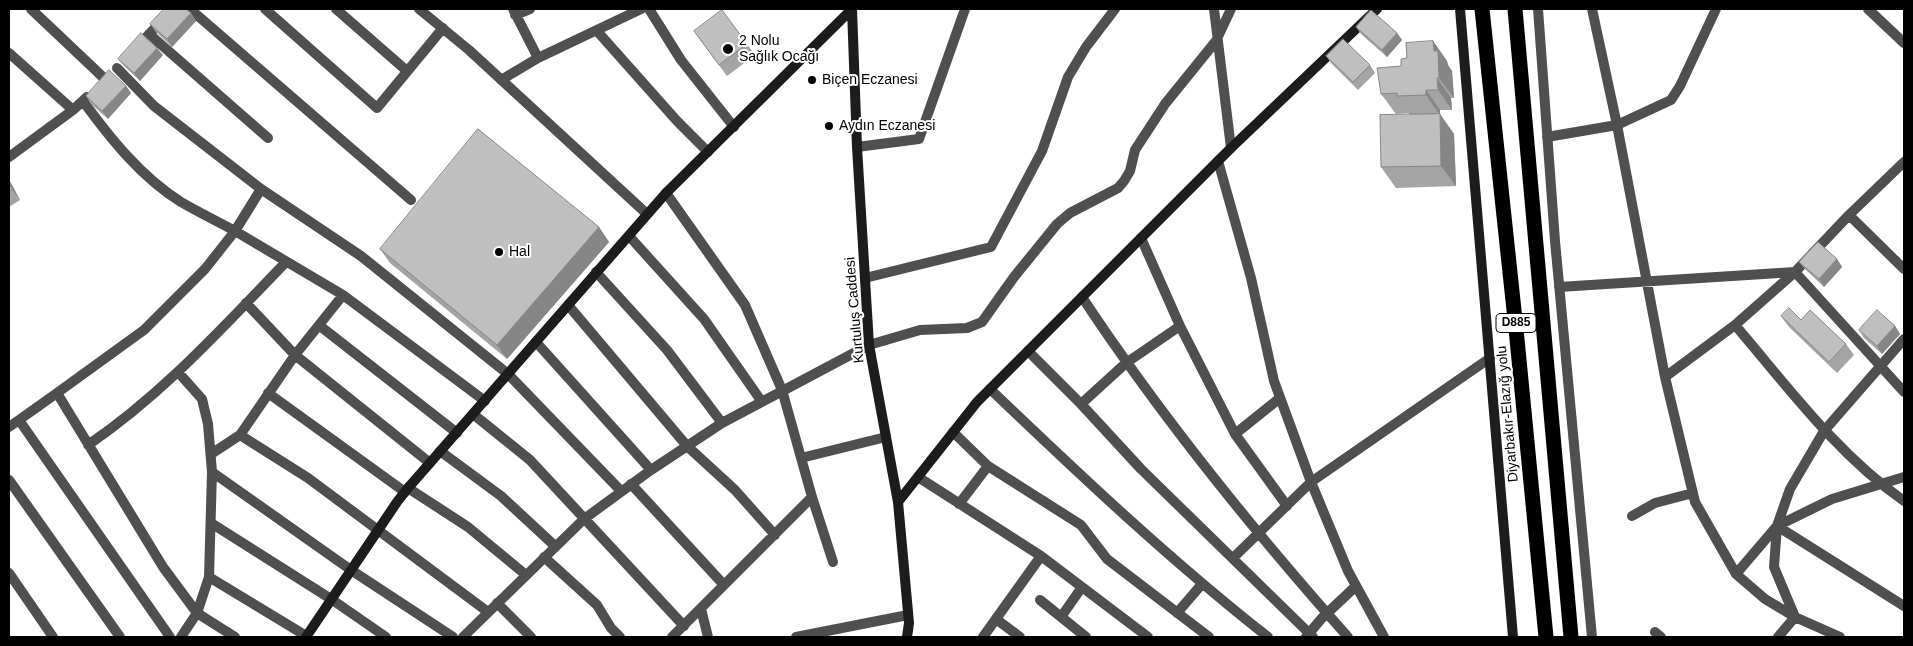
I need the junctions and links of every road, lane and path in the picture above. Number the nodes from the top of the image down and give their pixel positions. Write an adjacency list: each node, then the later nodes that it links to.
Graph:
1 (31, 9): 34 (street)
2 (173, 9): 26 (street)
3 (190, 9): 49 (street)
4 (265, 9): 32 (street)
5 (336, 9): 32 (street)
6 (419, 9): 24 (street)
7 (530, 9): 23 (street)
8 (641, 9): 25 (street)
9 (649, 9): 38 (street)
10 (852, 9): 38 (street); 41 (street, Kurtuluş Caddesi)
11 (965, 9): 41 (street)
12 (1115, 9): 59 (street)
13 (1214, 9): 27 (street)
14 (1231, 9): 27 (street)
15 (1377, 9): 42 (street)
16 (1460, 9): 74 (street)
17 (1482, 9): 181 (highway, Diyarbakır-Elazığ yolu / D885)
18 (1515, 9): 182 (highway, D885)
19 (1538, 9): 39 (street)
20 (1592, 9): 37 (street)
21 (1716, 9): 37 (street)
22 (1868, 9): 28 (street)
23 (514, 12): 30 (street)
24 (443, 28): 32 (street); 33 (street)
25 (597, 30): 30 (street); 43 (street)
26 (149, 34): 31 (street); 40 (street)
27 (1216, 41): 42 (street); 71 (street)
28 (1904, 43)
29 (9, 54): 36 (street)
30 (538, 58): 33 (street)
31 (123, 62): 34 (street); 47 (street)
32 (407, 71)
33 (501, 80): 50 (street)
34 (100, 85): 35 (street)
35 (83, 101): 36 (street); 52 (street)
36 (73, 110): 44 (street)
37 (1617, 124): 39 (street); 60 (street)
38 (734, 126): 43 (street)
39 (1547, 137): 61 (street)
40 (268, 138)
41 (857, 146): 59 (street, Kurtuluş Caddesi)
42 (1231, 148): 45 (street)
43 (708, 152): 48 (street)
44 (9, 157)
45 (1218, 161): 54 (street); 85 (street)
46 (1904, 162): 51 (street)
47 (261, 189): 52 (street); 78 (street)
48 (666, 193): 50 (street); 81 (street)
49 (410, 200)
50 (647, 214): 53 (street)
51 (1849, 215): 56 (street); 58 (street)
52 (235, 231): 55 (street); 83 (street)
53 (629, 236): 57 (street); 87 (street)
54 (1141, 238): 63 (street); 68 (street)
55 (286, 262): 62 (street); 64 (street)
56 (1904, 269)
57 (596, 272): 65 (street); 90 (street)
58 (1795, 272): 60 (street); 66 (street); 76 (street)
59 (865, 278): 71 (street, Kurtuluş Caddesi)
60 (1648, 282): 61 (street); 79 (street)
61 (1559, 287): 183 (street)
62 (343, 295): 67 (street); 86 (street)
63 (1082, 297): 72 (street); 75 (street)
64 (246, 303): 73 (street); 77 (street)
65 (568, 305): 70 (street); 99 (street)
66 (1735, 325): 79 (street); 92 (street)
67 (320, 326): 73 (street); 94 (street)
68 (1180, 326): 75 (street); 95 (street)
69 (1904, 340): 76 (street)
70 (536, 342): 78 (street); 105 (street)
71 (869, 345): 81 (street); 97 (street, Kurtuluş Caddesi)
72 (1028, 352): 80 (street); 88 (street)
73 (296, 355): 84 (street); 103 (street)
74 (1490, 358): 110 (street); 180 (street)
75 (1126, 363): 88 (street); 126 (street)
76 (1879, 366): 82 (street); 92 (street)
77 (178, 372): 98 (street); 101 (street)
78 (508, 374): 86 (street); 114 (street)
79 (1665, 377): 115 (street)
80 (990, 389): 93 (street); 138 (street)
81 (782, 390): 87 (street); 102 (street)
82 (1904, 392)
83 (57, 393): 91 (street); 98 (street)
84 (268, 393): 96 (street); 113 (street)
85 (1280, 398): 95 (street); 110 (street)
86 (485, 400): 89 (street)
87 (762, 402): 90 (street)
88 (1081, 404): 131 (street)
89 (473, 414): 94 (street); 122 (street)
90 (722, 423): 99 (street)
91 (12, 424): 159 (street)
92 (1824, 431): 112 (street); 124 (street)
93 (953, 432): 104 (street); 107 (street)
94 (457, 433): 100 (street)
95 (1235, 434): 120 (street)
96 (240, 435): 101 (street); 125 (street)
97 (886, 438): 102 (street); 118 (street, Kurtuluş Caddesi)
98 (88, 444): 148 (street)
99 (687, 446): 105 (street); 127 (street)
100 (440, 451): 103 (street); 128 (street)
101 (210, 454): 106 (street)
102 (801, 458): 116 (street)
103 (430, 464): 113 (street)
104 (988, 466): 119 (street); 149 (street)
105 (651, 470): 111 (street)
106 (212, 472): 123 (street); 133 (street)
107 (918, 477): 118 (street); 119 (street)
108 (1904, 477): 112 (street)
109 (9, 480): 158 (street)
110 (1311, 482): 120 (street); 140 (street)
111 (631, 484): 114 (street); 139 (street)
112 (1881, 485): 117 (street); 124 (street)
113 (406, 490): 125 (street); 136 (street)
114 (621, 491): 122 (street)
115 (1693, 493): 121 (street); 135 (street)
116 (812, 498): 127 (street); 132 (street)
117 (1904, 501)
118 (898, 502): 151 (street, Kurtuluş Caddesi)
119 (959, 504): 130 (street)
120 (1287, 506): 126 (street)
121 (1632, 516)
122 (584, 519): 128 (street); 155 (street)
123 (210, 523): 137 (street); 142 (street)
124 (1777, 526): 135 (street); 145 (street); 153 (street)
125 (378, 529): 133 (street); 147 (street)
126 (1259, 533): 131 (street); 150 (street)
127 (775, 535): 139 (street)
128 (555, 546): 129 (street)
129 (544, 556): 136 (street); 167 (street)
130 (1040, 556): 141 (street); 154 (street)
131 (1234, 558): 156 (street)
132 (833, 562)
133 (351, 570): 142 (street); 164 (street)
134 (9, 573): 157 (street)
135 (1736, 574): 153 (street)
136 (526, 575): 144 (street)
137 (209, 577): 148 (street); 162 (street)
138 (1202, 584): 149 (street); 177 (street)
139 (724, 586): 146 (street)
140 (1356, 586): 150 (street); 179 (street)
141 (1082, 587): 152 (street); 175 (street)
142 (331, 599): 162 (street); 163 (street)
143 (1040, 600): 152 (street)
144 (497, 603): 147 (street); 166 (street)
145 (1904, 606)
146 (701, 609): 155 (street); 169 (street)
147 (488, 612): 165 (street)
148 (197, 613): 160 (street); 161 (street)
149 (1178, 613): 176 (street)
150 (1327, 613): 156 (street); 178 (street)
151 (908, 615): 170 (street); 171 (street, Kurtuluş Caddesi)
152 (1061, 617): 174 (street)
153 (1796, 617): 184 (street); 185 (street)
154 (996, 619): 172 (street); 173 (street)
155 (684, 626): 168 (street)
156 (1310, 636)
157 (53, 637)
158 (120, 637)
159 (170, 637)
160 (181, 637)
161 (235, 637)
162 (307, 637)
163 (386, 637)
164 (453, 637)
165 (463, 637)
166 (531, 637)
167 (620, 637)
168 (672, 637)
169 (708, 637)
170 (796, 637)
171 (907, 637)
172 (983, 637)
173 (1020, 637)
174 (1086, 637)
175 (1148, 637)
176 (1209, 637)
177 (1268, 637)
178 (1348, 637)
179 (1384, 637)
180 (1513, 637)
181 (1546, 637)
182 (1571, 637)
183 (1592, 637)
184 (1778, 637)
185 (1840, 637)

